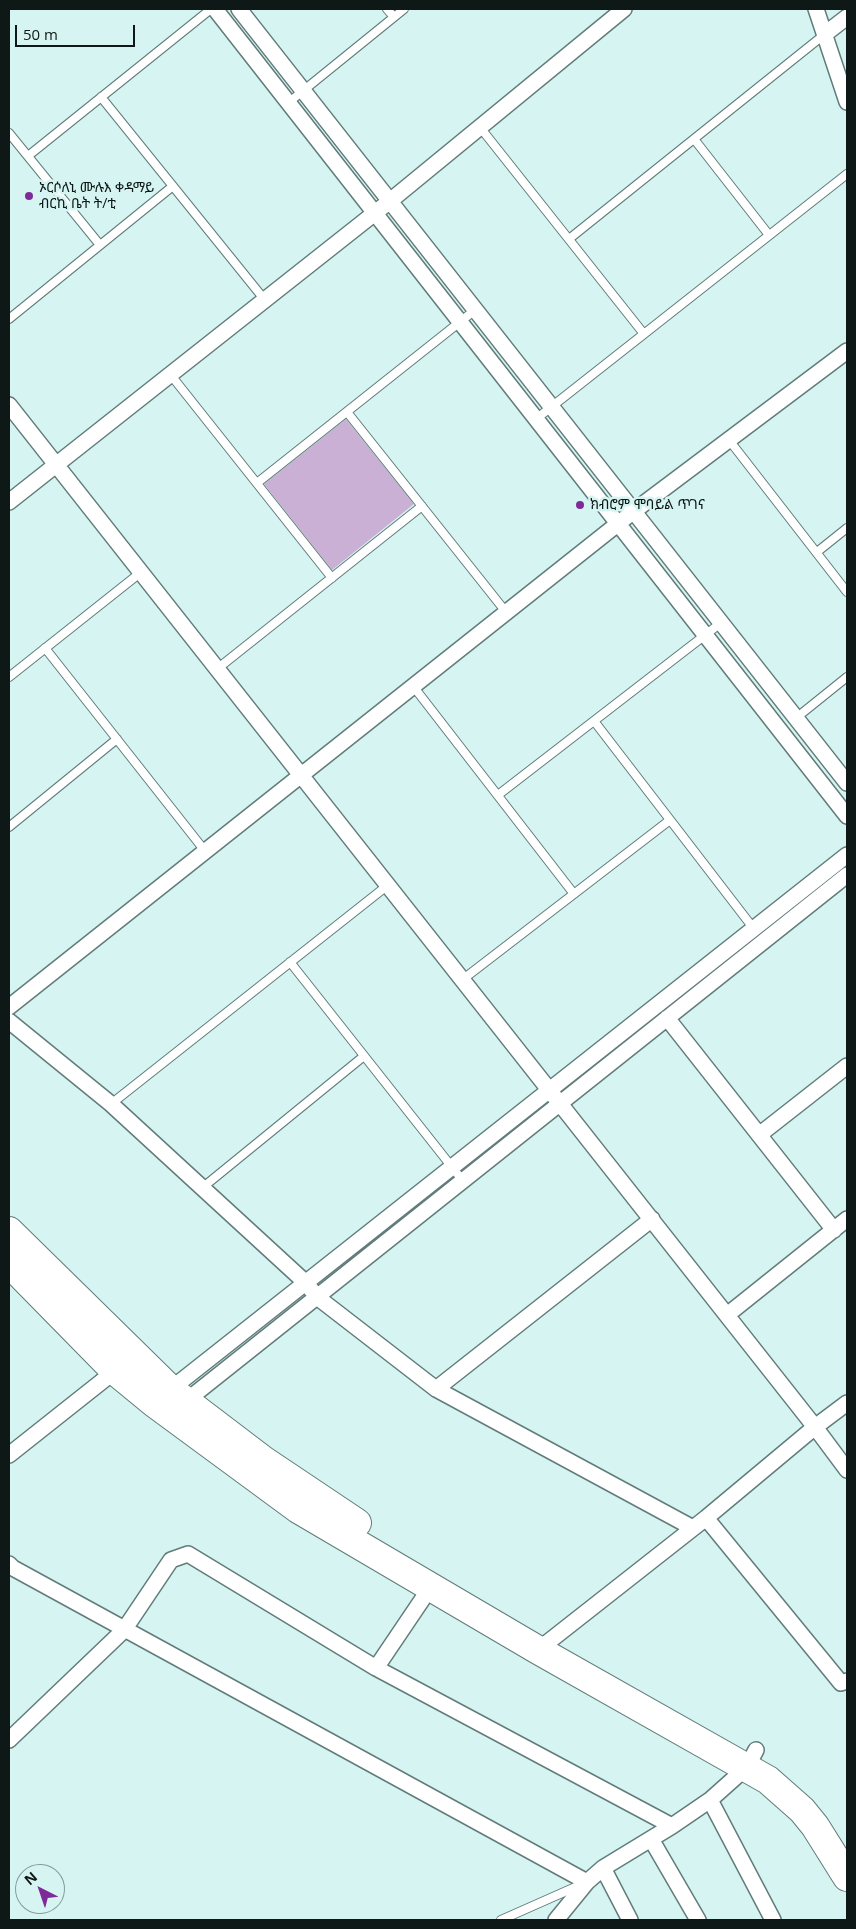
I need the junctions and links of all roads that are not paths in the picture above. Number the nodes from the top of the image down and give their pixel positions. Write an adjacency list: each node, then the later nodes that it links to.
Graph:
1 (213, 9): 11 (lane); 13 (street)
2 (239, 9): 10 (street)
3 (387, 9): 7 (lane)
4 (404, 9): 7 (lane)
5 (624, 9): 14 (street)
6 (816, 9): 9 (street)
7 (394, 17): 10 (lane)
8 (847, 17): 9 (street)
9 (825, 34): 12 (street); 16 (lane)
10 (303, 91): 13 (lane); 20 (street)
11 (101, 97): 17 (lane); 19 (lane)
12 (847, 102)
13 (288, 103): 21 (street)
14 (480, 126): 20 (street); 23 (lane)
15 (9, 133): 17 (lane)
16 (694, 139): 22 (lane); 23 (lane)
17 (28, 156): 24 (lane)
18 (847, 174): 22 (lane)
19 (173, 186): 24 (lane); 25 (lane)
20 (390, 201): 21 (street); 26 (street)
21 (374, 213): 25 (street); 28 (street)
22 (769, 235): 29 (lane)
23 (569, 239): 29 (lane)
24 (100, 245): 27 (lane)
25 (264, 299): 31 (street)
26 (476, 310): 28 (lane); 33 (street)
27 (9, 318)
28 (460, 322): 34 (lane); 35 (street)
29 (644, 334): 33 (lane)
30 (847, 352): 36 (street)
31 (170, 374): 37 (street); 38 (lane)
32 (9, 405): 37 (street)
33 (552, 406): 35 (lane); 41 (street)
34 (347, 412): 38 (lane); 40 (lane)
35 (536, 419): 42 (street)
36 (729, 440): 41 (street); 44 (lane)
37 (56, 465): 39 (street); 45 (street)
38 (257, 484): 46 (lane)
39 (9, 502)
40 (422, 506): 46 (lane); 48 (lane)
41 (634, 511): 42 (street); 49 (street)
42 (618, 524): 48 (street); 50 (street)
43 (847, 528): 44 (lane)
44 (816, 552): 47 (lane)
45 (140, 573): 51 (lane); 52 (street)
46 (332, 578): 52 (lane)
47 (847, 592)
48 (506, 612): 55 (street)
49 (722, 622): 50 (lane); 56 (street)
50 (706, 635): 57 (lane); 62 (street)
51 (45, 648): 53 (lane); 58 (lane)
52 (217, 669): 59 (street)
53 (9, 677)
54 (847, 677): 56 (lane)
55 (413, 686): 59 (street); 61 (lane)
56 (796, 718): 60 (street)
57 (594, 721): 61 (lane); 63 (lane)
58 (117, 739): 64 (lane); 65 (lane)
59 (301, 775): 65 (street); 68 (street)
60 (847, 783)
61 (498, 795): 69 (lane)
62 (847, 816)
63 (670, 820): 69 (lane); 70 (lane)
64 (9, 827)
65 (205, 851): 73 (street)
66 (847, 855): 70 (street)
67 (847, 875): 74 (street)
68 (388, 885): 71 (lane); 72 (street)
69 (574, 894): 72 (lane)
70 (754, 929): 78 (street)
71 (290, 962): 76 (lane); 79 (lane)
72 (462, 980): 78 (street)
73 (9, 1007)
74 (667, 1018): 80 (street); 81 (street)
75 (9, 1020): 79 (street)
76 (364, 1056): 82 (lane); 84 (lane)
77 (847, 1066): 81 (street)
78 (550, 1090): 80 (street); 82 (street)
79 (111, 1104): 84 (street)
80 (560, 1104): 83 (street); 86 (street)
81 (759, 1135): 87 (street)
82 (452, 1167): 83 (lane); 90 (street)
83 (462, 1181): 91 (street)
84 (202, 1188): 90 (street)
85 (847, 1219): 87 (street)
86 (652, 1220): 92 (street); 94 (street)
87 (834, 1230): 92 (street)
88 (9, 1231): 95 (highway)
89 (9, 1263): 93 (highway)
90 (306, 1283): 91 (street); 95 (street)
91 (317, 1296): 94 (street); 95 (street)
92 (727, 1315): 97 (street)
93 (115, 1371): 95 (highway); 98 (street)
94 (436, 1389): 101 (street)
95 (169, 1402): 103 (highway); 105 (highway)
96 (847, 1403): 97 (street)
97 (815, 1426): 99 (street); 100 (street)
98 (9, 1455)
99 (847, 1470)
100 (706, 1518): 101 (street); 107 (street)
101 (694, 1528): 105 (street)
102 (9, 1564): 104 (street)
103 (430, 1588): 105 (highway); 106 (street)
104 (124, 1630): 106 (street); 108 (street); 116 (street)
105 (545, 1645): 109 (highway)
106 (376, 1668): 111 (street)
107 (847, 1680)
108 (9, 1740)
109 (751, 1759): 110 (street); 113 (highway); 115 (highway)
110 (710, 1800): 111 (street); 121 (street)
111 (672, 1826): 112 (street)
112 (651, 1839): 114 (street); 120 (street)
113 (847, 1841)
114 (603, 1868): 116 (street); 119 (street)
115 (847, 1876)
116 (587, 1882): 117 (street); 118 (lane)
117 (560, 1919)
118 (501, 1920)
119 (630, 1920)
120 (698, 1920)
121 (773, 1920)

